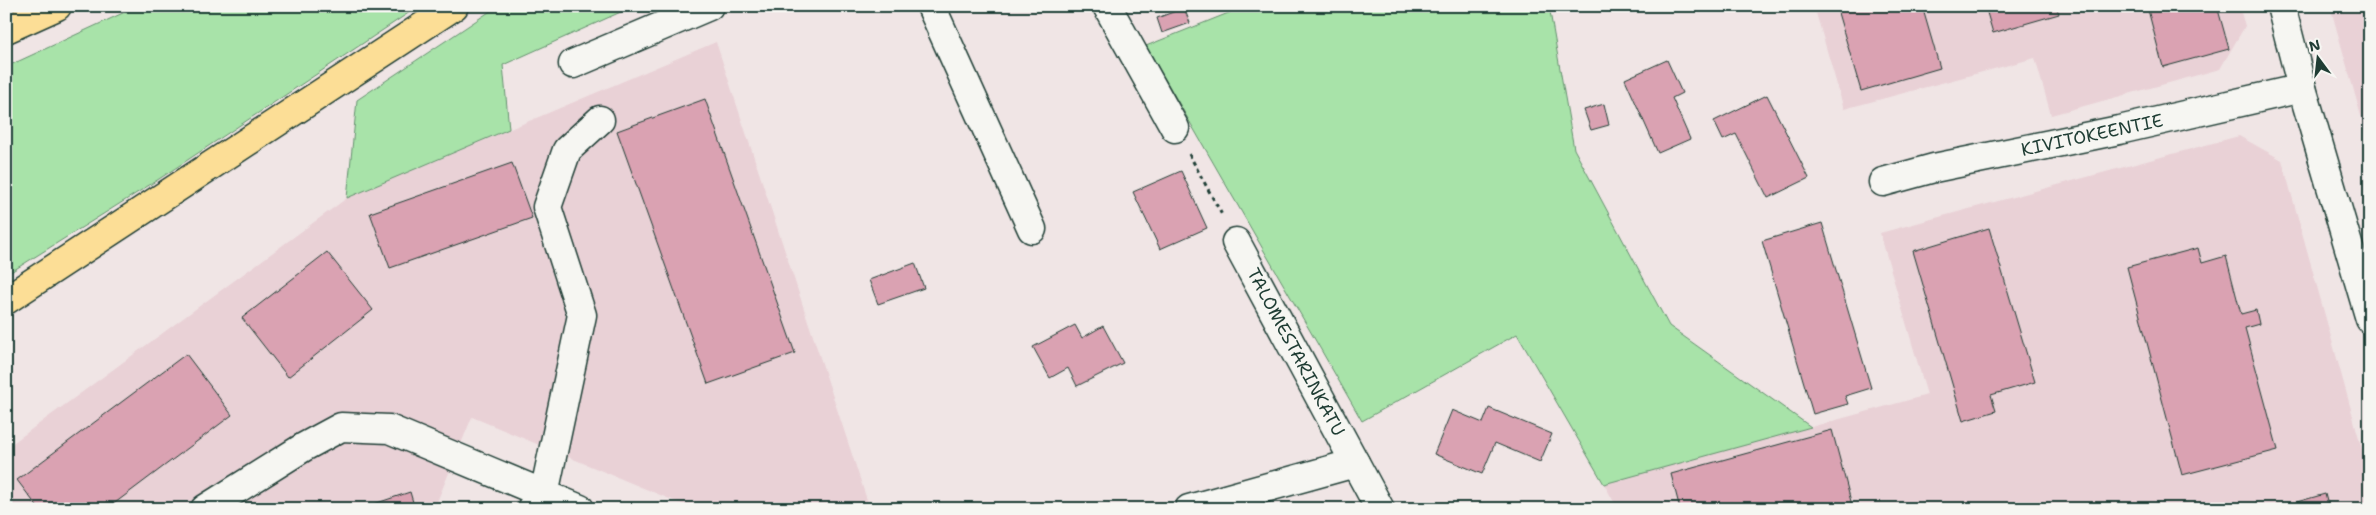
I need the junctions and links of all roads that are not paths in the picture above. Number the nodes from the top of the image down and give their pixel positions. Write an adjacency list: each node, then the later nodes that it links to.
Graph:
1 (57, 6): 7 (highway)
2 (454, 6): 16 (highway)
3 (709, 6): 8 (street)
4 (930, 6): 13 (street)
5 (1107, 6): 11 (street)
6 (2281, 6): 9 (street)
7 (6, 29)
8 (573, 64)
9 (2302, 88): 12 (street, KIVITOKEENTIE); 15 (street)
10 (600, 120): 19 (street)
11 (1176, 128)
12 (1882, 182)
13 (1032, 229)
14 (1236, 242): 18 (street, TALOMESTARINKATU)
15 (2363, 272): 17 (street)
16 (6, 300)
17 (2370, 319)
18 (1355, 462): 22 (street); 23 (street, TALOMESTARINKATU)
19 (537, 502): 20 (street); 21 (street)
20 (205, 509)
21 (580, 509)
22 (1189, 509)
23 (1380, 509)

